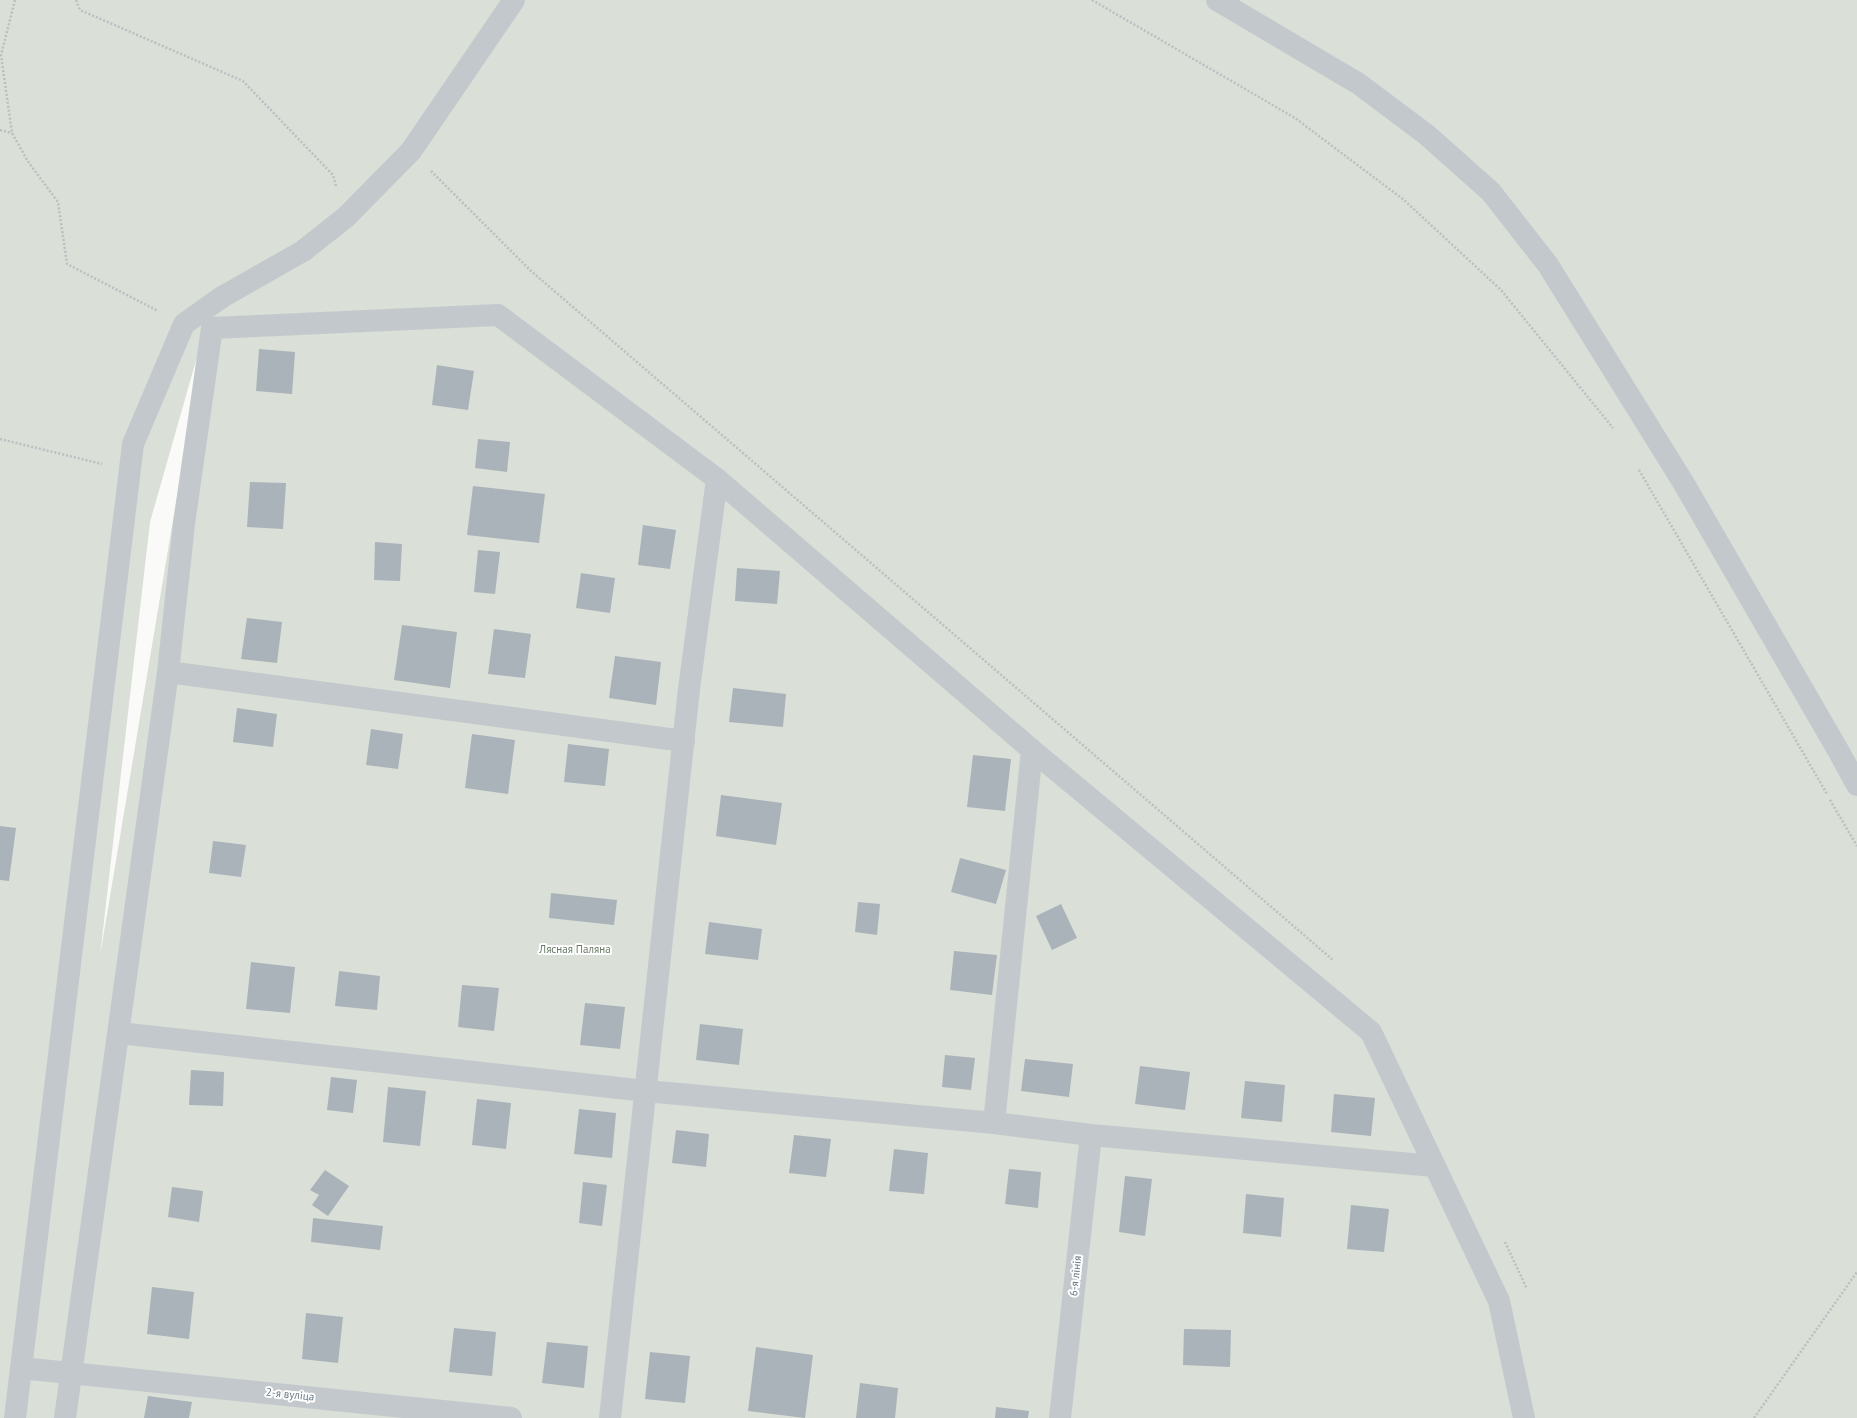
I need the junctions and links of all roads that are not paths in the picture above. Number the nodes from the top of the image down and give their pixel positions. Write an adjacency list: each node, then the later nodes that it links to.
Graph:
1 (514, 0): 13 (street)
2 (1217, 0): 7 (street)
3 (717, 479): 4 (street); 5 (street); 6 (street)
4 (168, 672): 5 (street); 8 (street)
5 (684, 741): 9 (street)
6 (1032, 750): 10 (street); 12 (street)
7 (1857, 785)
8 (119, 1033): 9 (street); 14 (street)
9 (646, 1091): 10 (street); 18 (street)
10 (994, 1123): 11 (street)
11 (1091, 1135): 12 (street); 19 (street, 6-я лінія)
12 (1434, 1166): 20 (street)
13 (21, 1368): 14 (street, 2-я вуліца); 15 (street)
14 (70, 1372): 16 (street); 17 (street, 2-я вуліца)
15 (15, 1418)
16 (65, 1418)
17 (511, 1418)
18 (610, 1418)
19 (1060, 1418)
20 (1524, 1418)

